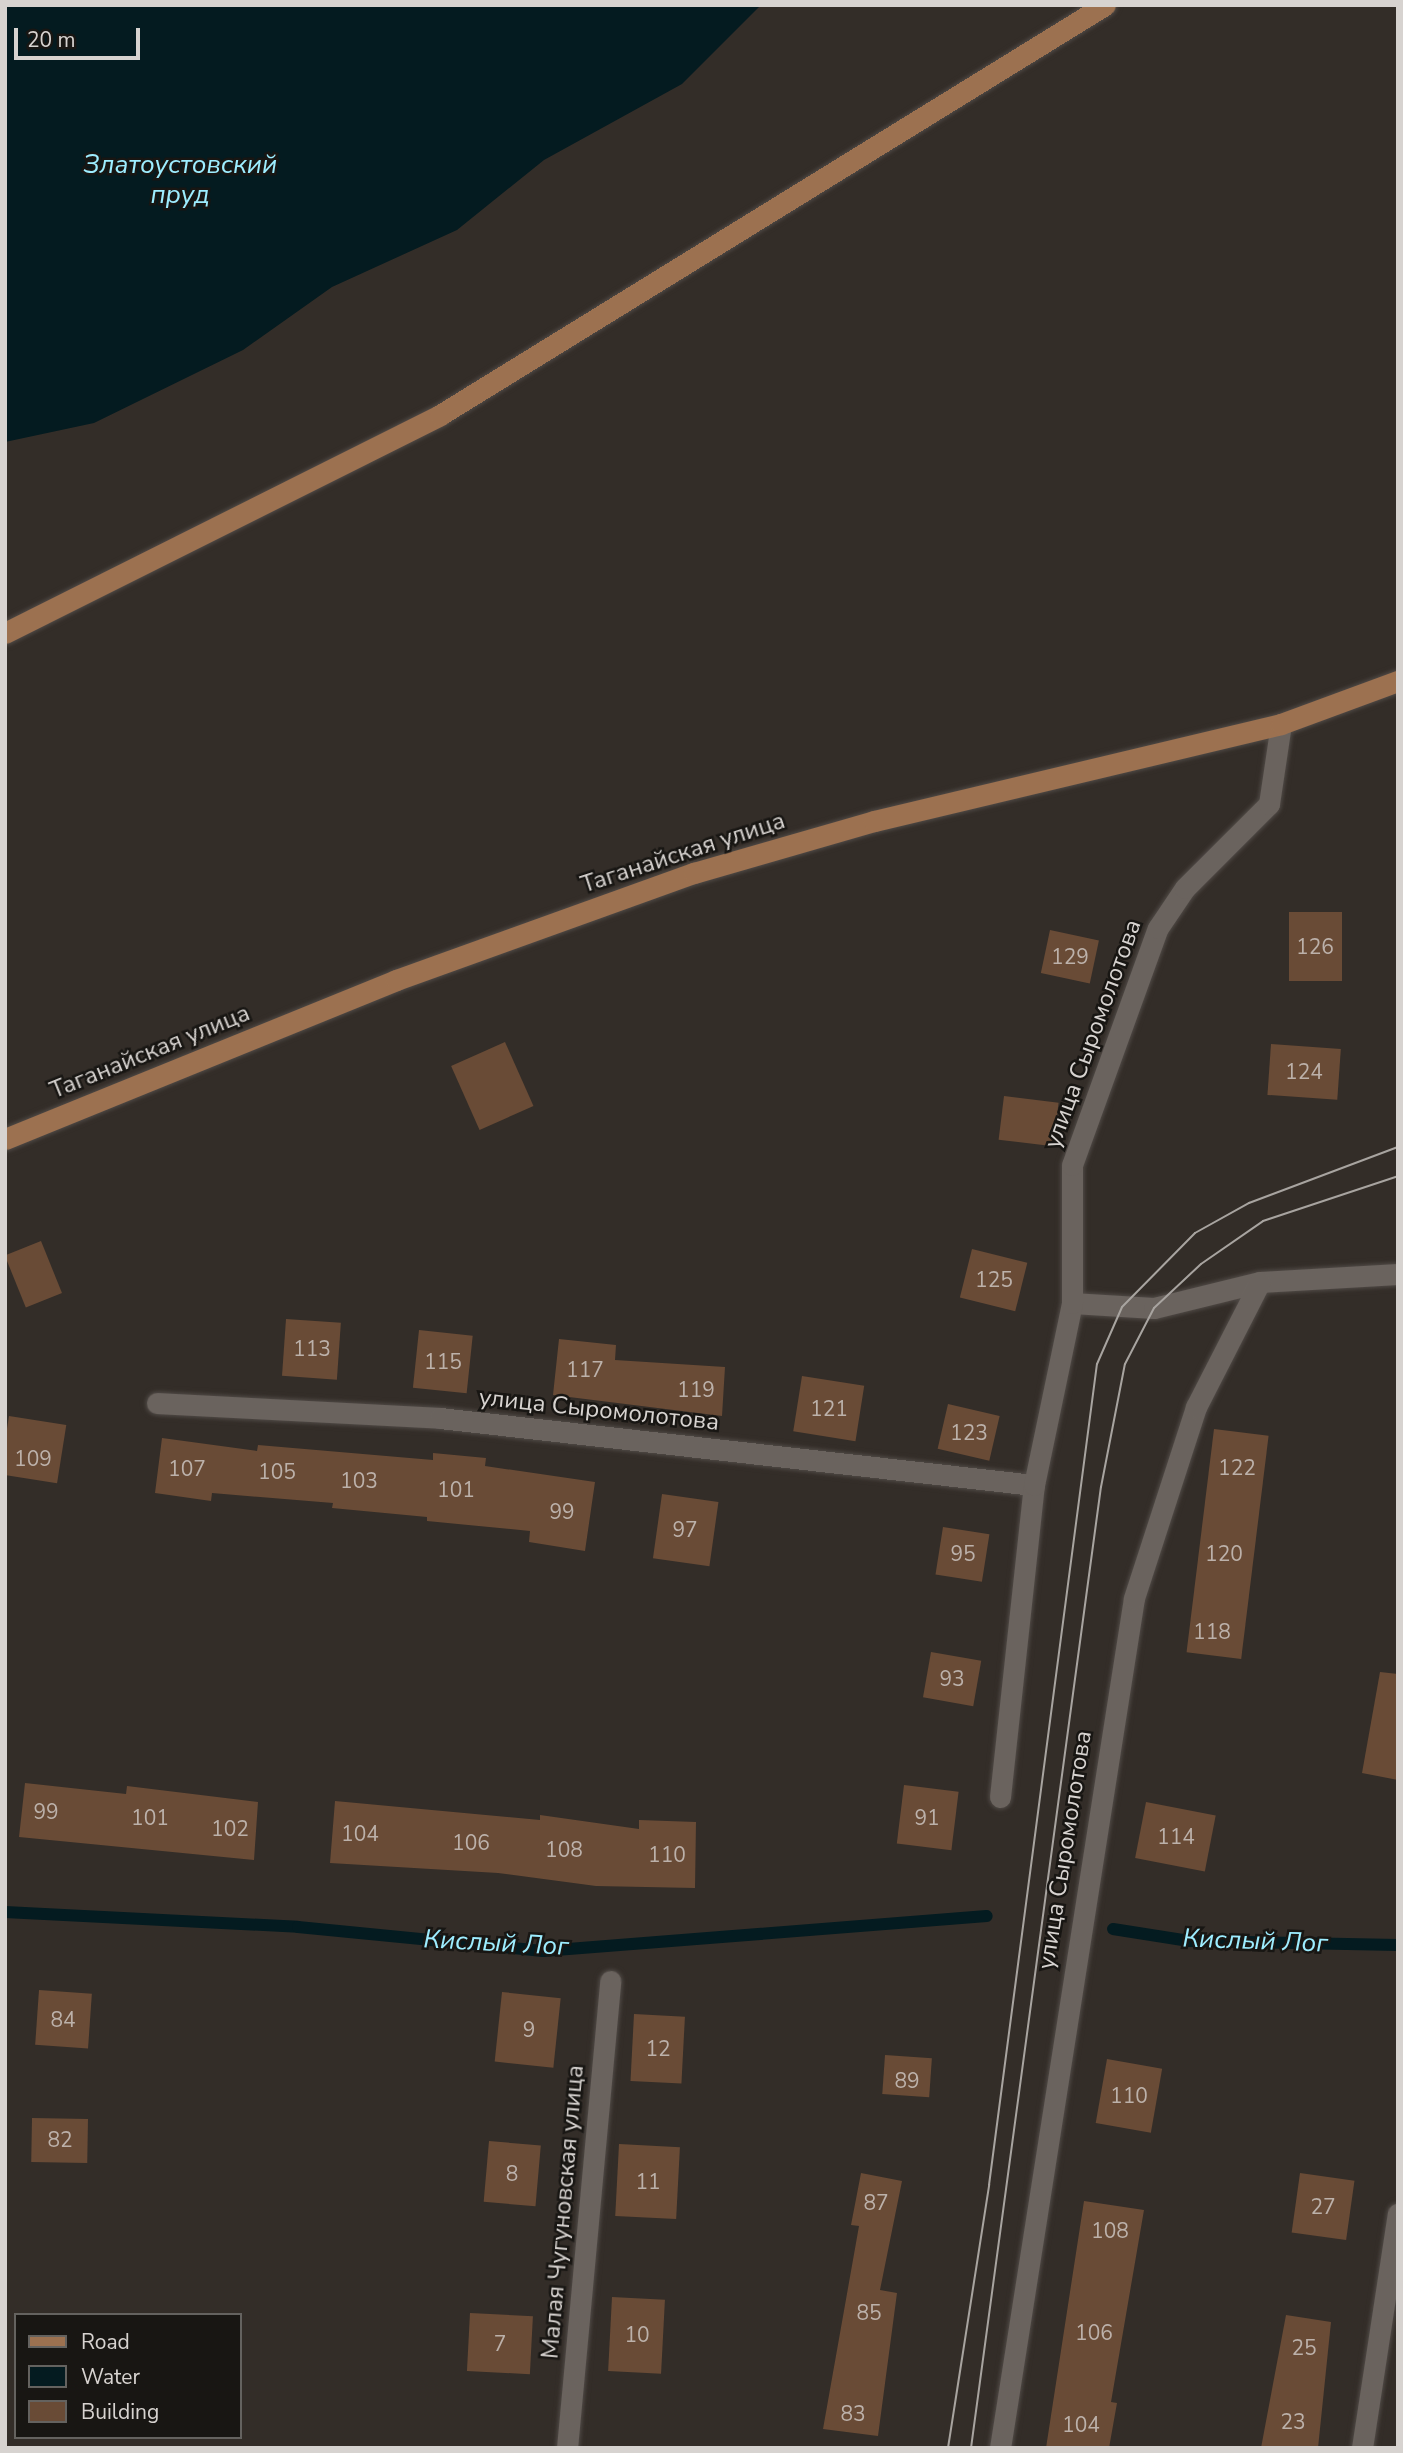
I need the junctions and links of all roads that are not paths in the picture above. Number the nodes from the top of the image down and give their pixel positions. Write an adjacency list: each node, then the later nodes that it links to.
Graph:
1 (1105, 5): 2 (main road)
2 (5, 633)
3 (1398, 681): 4 (main road, Таганайская улица)
4 (1281, 724): 5 (main road, Таганайская улица); 8 (street, улица Сыромолотова)
5 (5, 1139)
6 (1398, 1274): 7 (street)
7 (1260, 1282): 8 (street); 15 (street, улица Сыромолотова)
8 (1072, 1303): 10 (street, улица Сыромолотова)
9 (157, 1404): 10 (street, улица Сыромолотова)
10 (1034, 1485): 11 (street, улица Сыромолотова)
11 (1000, 1797)
12 (610, 1981): 14 (street, Малая Чугуновская улица)
13 (1398, 2214): 16 (street)
14 (568, 2448)
15 (1000, 2448)
16 (1362, 2448)

